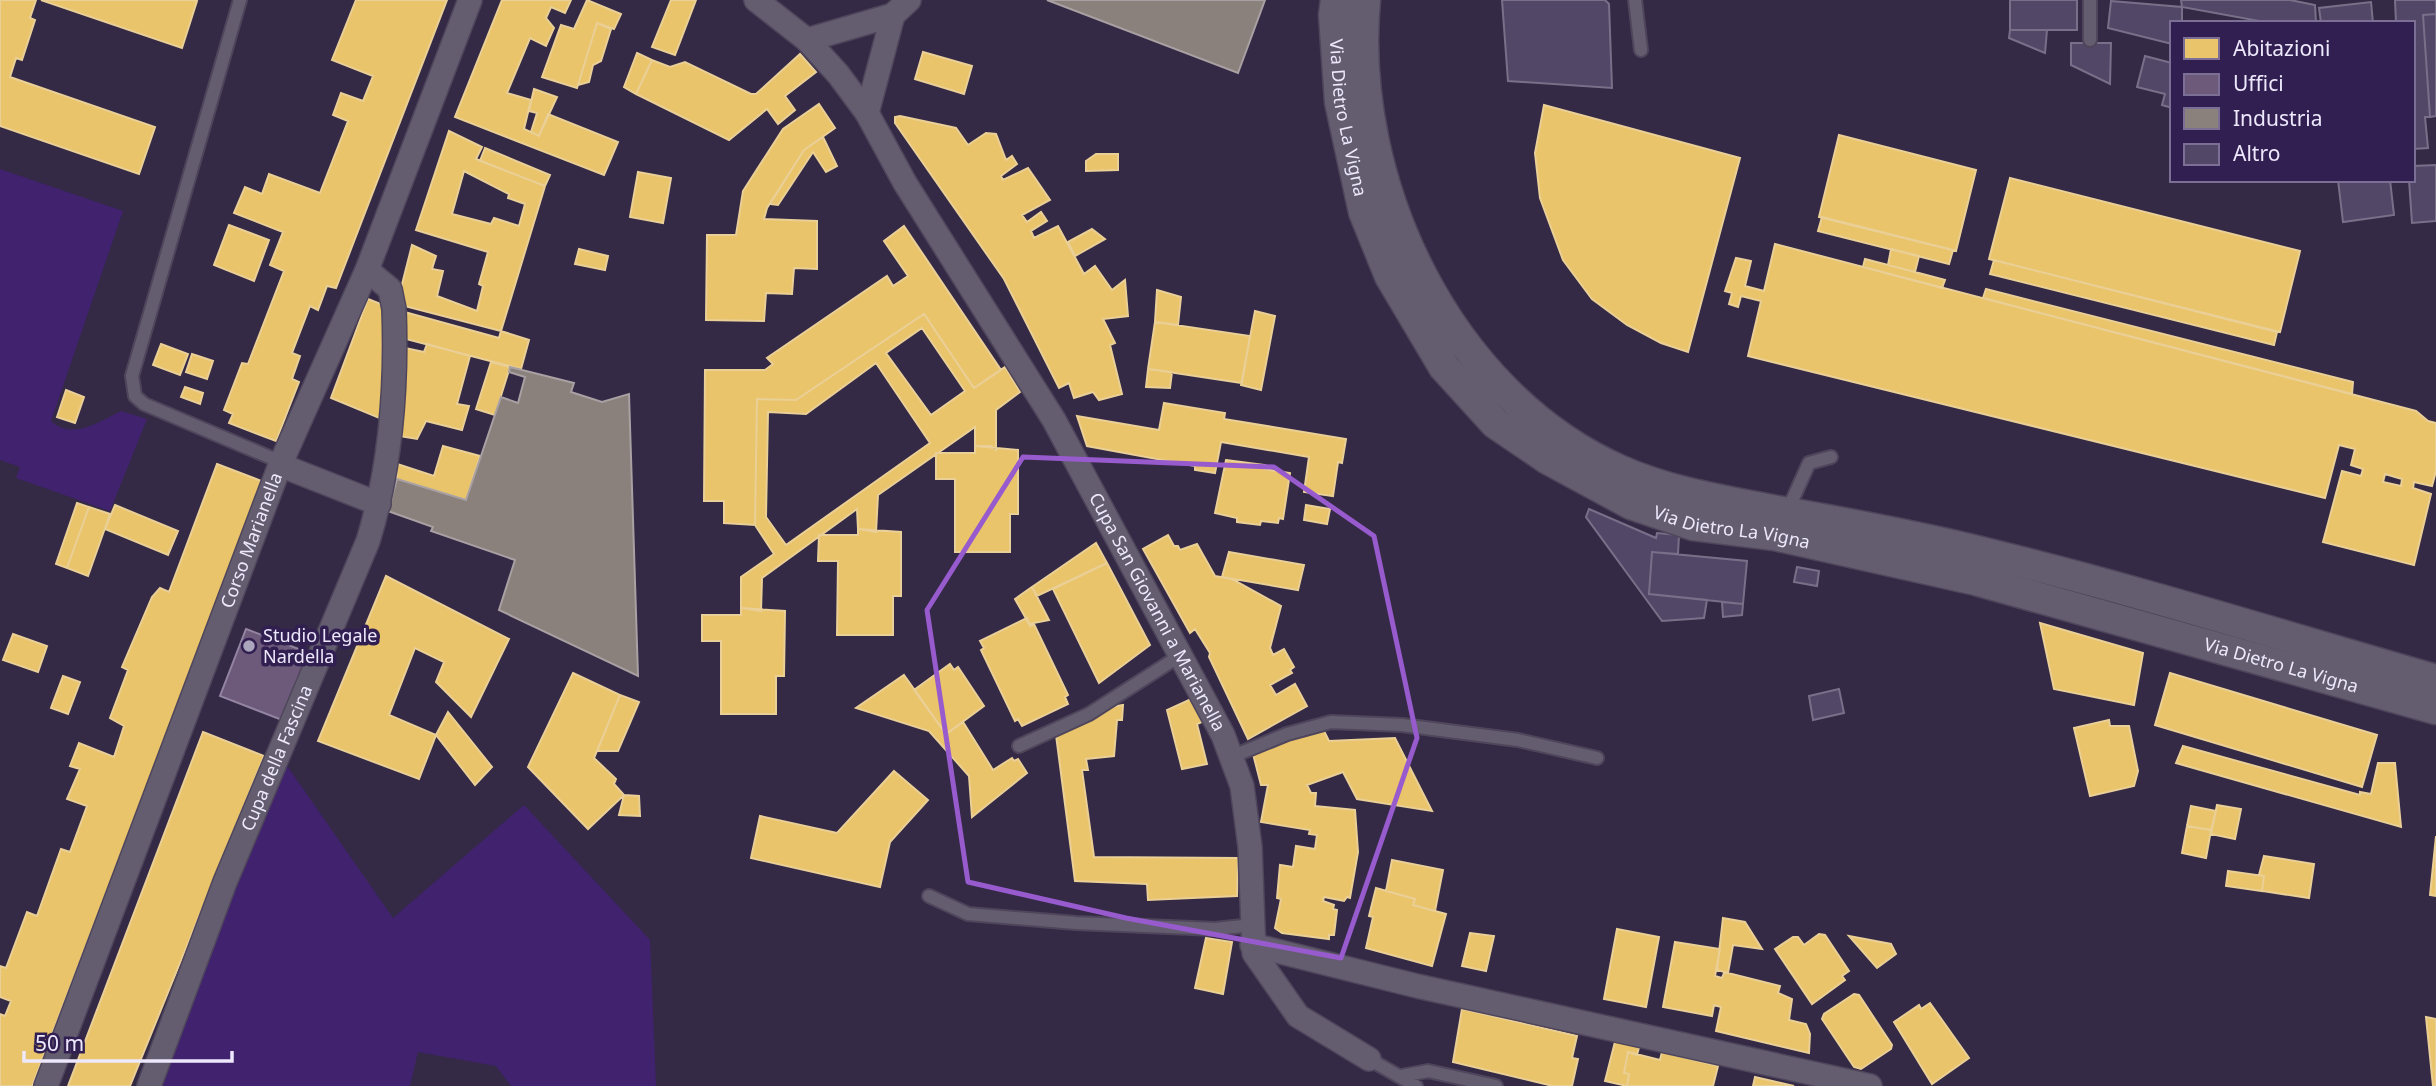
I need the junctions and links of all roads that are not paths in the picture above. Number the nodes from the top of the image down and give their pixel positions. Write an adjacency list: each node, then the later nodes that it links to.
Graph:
1 (240, 0): 15 (lane)
2 (470, 0): 13 (street, Corso Marianella)
3 (756, 0): 9 (street, Cupa San Giovanni a Marianella)
4 (1336, 0): 20 (street, Via Dietro La Vigna)
5 (1365, 0): 17 (street, Via Dietro La Vigna)
6 (1635, 0): 11 (lane)
7 (2090, 0): 10 (lane)
8 (901, 7): 9 (street); 12 (street)
9 (807, 40): 12 (street, Cupa San Giovanni a Marianella)
10 (2090, 40)
11 (1641, 50)
12 (867, 113): 18 (street, Cupa San Giovanni a Marianella)
13 (367, 270): 15 (street, Corso Marianella); 16 (street, Cupa della Fascina)
14 (1831, 457): 17 (lane)
15 (280, 465): 16 (street); 28 (street, Corso Marianella)
16 (379, 504): 29 (street, Cupa della Fascina)
17 (1787, 512): 19 (street, Via Dietro La Vigna)
18 (1181, 655): 21 (lane); 22 (street, Cupa San Giovanni a Marianella)
19 (2436, 680)
20 (2436, 709)
21 (1019, 746)
22 (1231, 757): 23 (lane); 25 (street, Cupa San Giovanni a Marianella)
23 (1597, 758)
24 (929, 896): 25 (lane)
25 (1252, 935): 26 (street, Cupa San Giovanni a Marianella); 32 (street)
26 (1369, 1059): 27 (lane, Cupa San Giovanni a Marianella)
27 (1401, 1076): 30 (lane, Cupa San Giovanni a Marianella); 31 (lane)
28 (46, 1086)
29 (149, 1086)
30 (1416, 1086)
31 (1496, 1086)
32 (1870, 1086)

